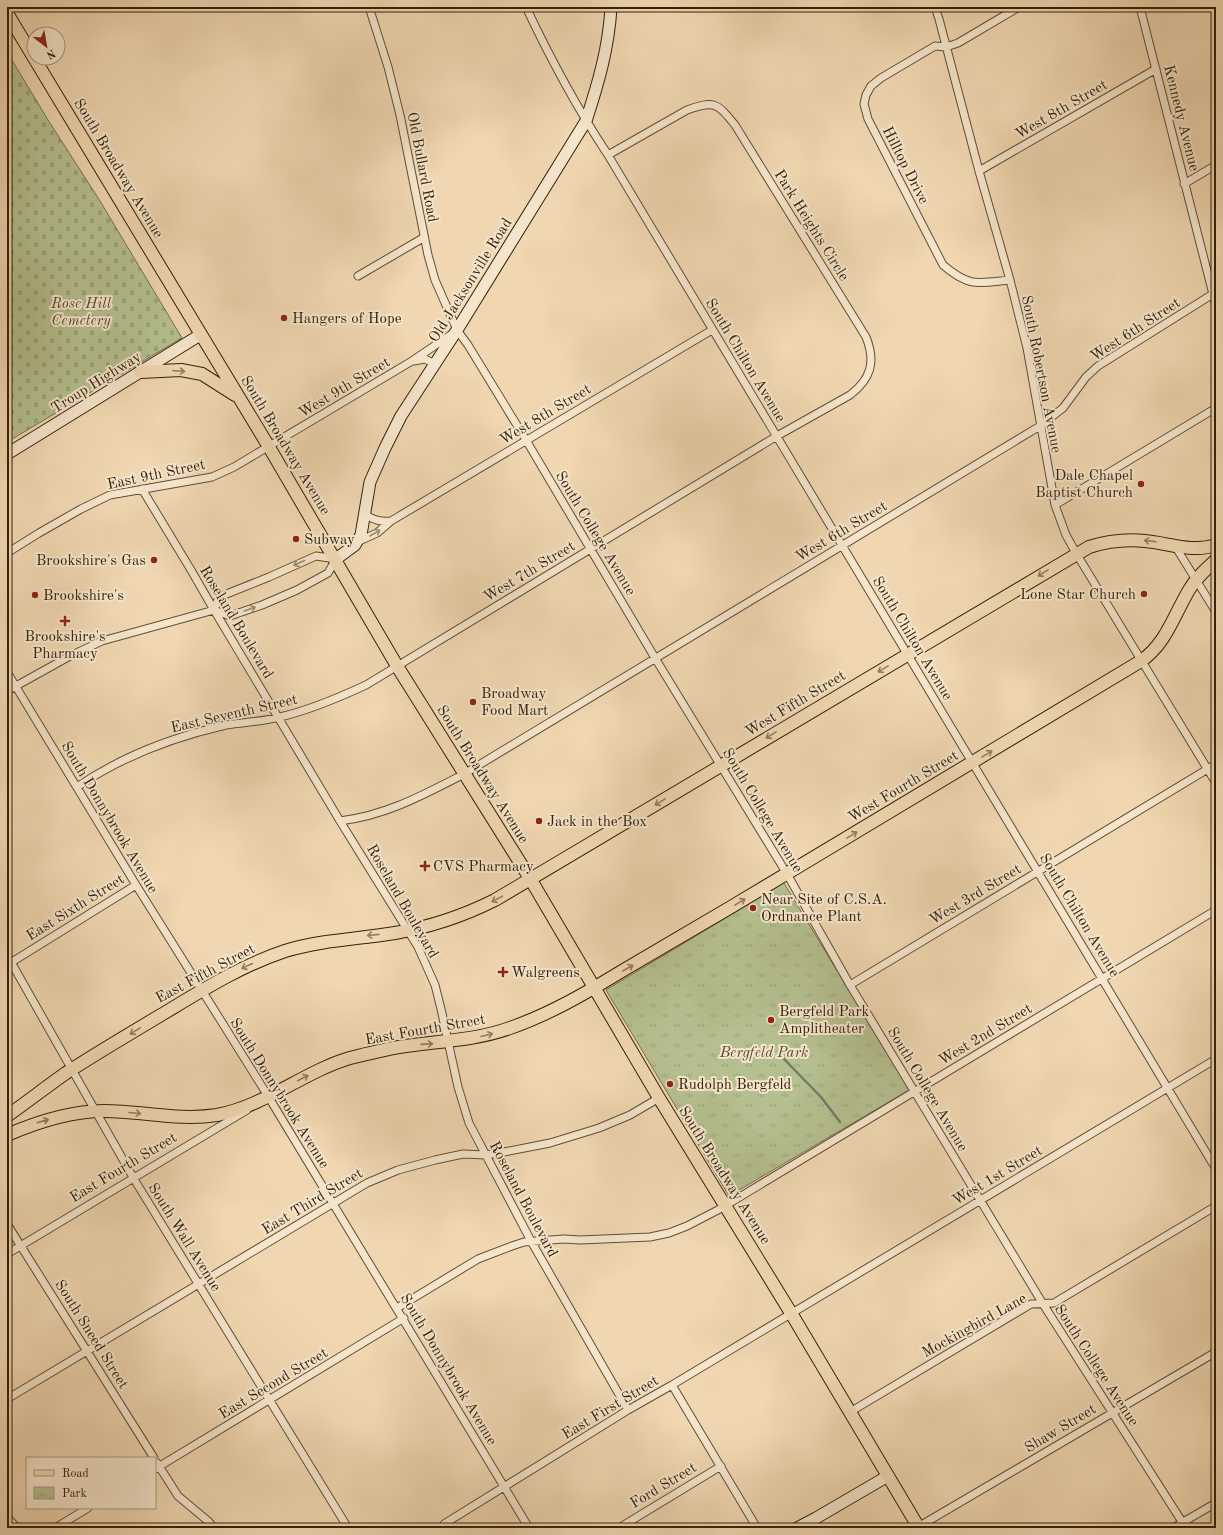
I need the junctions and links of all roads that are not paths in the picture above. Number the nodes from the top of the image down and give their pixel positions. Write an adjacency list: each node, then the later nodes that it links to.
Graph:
1 (369, 7): 17 (street, Old Bullard Road)
2 (526, 7): 12 (street, South Chilton Avenue)
3 (612, 7): 12 (main road, Old Jacksonville Road)
4 (935, 7): 9 (street, South Robertson Avenue)
5 (1019, 7): 9 (street)
6 (1140, 7): 11 (street, Kennedy Avenue)
7 (7, 13): 8 (main road, South Broadway Avenue)
8 (26, 45)
9 (946, 47): 15 (street, South Robertson Avenue); 19 (street, Hilltop Drive)
10 (39, 66): 24 (main road, South Broadway Avenue)
11 (1156, 69): 15 (street, West 8th Street); 16 (street, Kennedy Avenue)
12 (586, 121): 13 (street, South Chilton Avenue); 22 (main road, Old Jacksonville Road)
13 (608, 155): 23 (street, South Chilton Avenue); 31 (street, Park Heights Circle)
14 (1216, 165): 16 (street)
15 (978, 172): 19 (street, South Robertson Avenue)
16 (1184, 184): 20 (street, Kennedy Avenue)
17 (423, 238): 18 (street); 22 (street, Old Bullard Road)
18 (358, 276)
19 (1010, 280): 30 (street, South Robertson Avenue)
20 (1214, 293): 21 (street, Kennedy Avenue); 30 (street, West 6th Street)
21 (1216, 306)
22 (457, 330): 25 (street, West 9th Street); 26 (main road, Old Jacksonville Road); 32 (street, South College Avenue)
23 (712, 330): 31 (street, South Chilton Avenue); 32 (street, West 8th Street)
24 (200, 335): 27 (main road, Troup Highway); 28 (main road, South Broadway Avenue)
25 (412, 361): 26 (street, West 9th Street); 33 (street, West 9th Street)
26 (435, 364): 37 (main road, Old Jacksonville Road)
27 (140, 372): 28 (main road, one-way to 28); 34 (main road, Troup Highway)
28 (239, 398): 33 (main road, South Broadway Avenue)
29 (1216, 408): 36 (street)
30 (1040, 426): 36 (street, South Robertson Avenue); 41 (street, West 6th Street)
31 (777, 436): 41 (street, South Chilton Avenue); 43 (street, West 7th Street)
32 (526, 440): 38 (street, West 8th Street); 43 (street, South College Avenue)
33 (269, 447): 35 (street, East 9th Street); 46 (main road, South Broadway Avenue)
34 (7, 454)
35 (142, 489): 45 (street, East 9th Street); 49 (street, Roseland Boulevard)
36 (1055, 505): 44 (street, South Robertson Avenue)
37 (364, 514): 38 (street); 39 (main road, Old Jacksonville Road)
38 (391, 521): 39 (street, West 8th Street, one-way to 38)
39 (357, 542): 46 (main road)
40 (1216, 545): 42 (main road, West Fifth Street)
41 (842, 546): 51 (street, South Chilton Avenue); 52 (street, West 6th Street)
42 (1175, 546): 44 (main road, West Fifth Street, one-way to 44); 48 (street)
43 (591, 549): 52 (street, South College Avenue); 54 (street, West 7th Street)
44 (1076, 553): 51 (main road, West Fifth Street, one-way to 51); 53 (street, South Robertson Avenue)
45 (7, 554)
46 (336, 559): 49 (street, one-way to 49); 49 (street, one-way to 46); 54 (main road, South Broadway Avenue)
47 (1216, 560): 48 (main road, West Fourth Street)
48 (1196, 580): 50 (street); 53 (main road, West Fourth Street)
49 (214, 610): 56 (street); 58 (street, Roseland Boulevard)
50 (1216, 612)
51 (908, 654): 59 (street, South Chilton Avenue); 61 (main road, West Fifth Street, one-way to 61)
52 (655, 658): 61 (street, South College Avenue); 63 (street, West 6th Street)
53 (1141, 661): 59 (main road, West Fourth Street, one-way to 53); 62 (street, South Robertson Avenue)
54 (397, 666): 58 (street, East Seventh Street); 63 (main road, South Broadway Avenue)
55 (7, 672): 56 (street, South Donnybrook Avenue)
56 (15, 685): 57 (street); 65 (street, South Donnybrook Avenue)
57 (7, 690)
58 (279, 718): 65 (street, East Seventh Street); 66 (street, Roseland Boulevard)
59 (973, 762): 67 (street, South Chilton Avenue); 68 (main road, West Fourth Street, one-way to 59)
60 (1216, 764): 62 (street, West 3rd Street)
61 (721, 766): 68 (street, South College Avenue); 69 (main road, West Fifth Street, one-way to 69)
62 (1207, 769): 64 (street, South Robertson Avenue); 67 (street, West 3rd Street)
63 (464, 774): 66 (street, West 6th Street); 69 (main road, South Broadway Avenue)
64 (1216, 783)
65 (77, 787): 70 (street, South Donnybrook Avenue)
66 (340, 821): 72 (street, Roseland Boulevard)
67 (1038, 870): 75 (street, South Chilton Avenue); 76 (street, West 3rd Street)
68 (787, 874): 76 (street, South College Avenue); 77 (main road, West Fourth Street, one-way to 68)
69 (531, 880): 72 (main road, East Fifth Street, one-way to 72); 77 (main road, South Broadway Avenue)
70 (136, 884): 74 (street, East Sixth Street); 78 (street, South Donnybrook Avenue)
71 (1216, 910): 75 (street, West 2nd Street)
72 (407, 930): 78 (main road, East Fifth Street, one-way to 78); 79 (street, Roseland Boulevard)
73 (7, 955): 74 (street, South Wall Avenue)
74 (9, 963): 81 (street, South Wall Avenue)
75 (1102, 978): 82 (street, South Chilton Avenue); 83 (street, West 2nd Street)
76 (850, 985): 83 (street, South College Avenue)
77 (595, 988): 79 (main road, East Fourth Street, one-way to 77); 85 (main road, South Broadway Avenue)
78 (202, 990): 81 (main road, East Fifth Street, one-way to 81); 84 (street, South Donnybrook Avenue)
79 (448, 1042): 84 (main road, East Fourth Street, one-way to 79); 89 (street, Roseland Boulevard)
80 (1216, 1059): 82 (street, West 1st Street)
81 (72, 1069): 86 (street, South Wall Avenue); 87 (main road, East Fifth Street)
82 (1168, 1089): 90 (street, South Chilton Avenue); 92 (street, West 1st Street)
83 (915, 1092): 92 (street, South College Avenue); 94 (street, West 2nd Street)
84 (264, 1098): 86 (main road, East Fourth Street, one-way to 84); 91 (street, East Fourth Street); 93 (street, South Donnybrook Avenue)
85 (659, 1098): 89 (street, East Third Street); 94 (main road, South Broadway Avenue)
86 (96, 1111): 88 (main road, one-way to 86); 91 (street, South Wall Avenue)
87 (7, 1116)
88 (7, 1135)
89 (486, 1155): 93 (street, East Third Street); 97 (street, Roseland Boulevard)
90 (1216, 1169)
91 (134, 1179): 98 (street, East Fourth Street); 100 (street, South Wall Avenue)
92 (980, 1200): 101 (street, South College Avenue); 103 (street, West 1st Street)
93 (333, 1203): 100 (street, East Third Street); 102 (street, South Donnybrook Avenue)
94 (726, 1205): 97 (street); 103 (main road, South Broadway Avenue)
95 (1216, 1206): 101 (street, Mockingbird Lane)
96 (7, 1224): 98 (street, South Sneed Street)
97 (531, 1242): 102 (street); 110 (street, Roseland Boulevard)
98 (21, 1245): 99 (street, East Fourth Street); 105 (street, South Sneed Street)
99 (7, 1254)
100 (199, 1284): 105 (street, East Third Street); 109 (street, South Wall Avenue)
101 (1043, 1304): 111 (street, Mockingbird Lane); 112 (street, South College Avenue)
102 (397, 1308): 104 (street, South Donnybrook Avenue)
103 (791, 1313): 107 (street, East First Street); 111 (main road, South Broadway Avenue)
104 (404, 1318): 109 (street, East Second Street); 117 (street, South Donnybrook Avenue)
105 (88, 1351): 108 (street, East Third Street); 113 (street, South Sneed Street)
106 (1216, 1352): 112 (street, Shaw Street)
107 (672, 1385): 110 (street, East First Street); 115 (street)
108 (7, 1399)
109 (270, 1400): 114 (street, East Second Street); 126 (street, South Wall Avenue)
110 (628, 1410): 117 (street, East First Street)
111 (850, 1412): 116 (main road, South Broadway Avenue)
112 (1112, 1412): 122 (street, South College Avenue); 131 (street, Shaw Street)
113 (152, 1457)
114 (156, 1463): 125 (street, South Sneed Street)
115 (721, 1466): 128 (street, Ford Street); 129 (street)
116 (888, 1476): 130 (main road); 131 (main road, South Broadway Avenue)
117 (504, 1486): 121 (street, East First Street); 127 (street, South Donnybrook Avenue)
118 (1216, 1502): 122 (street)
119 (86, 1509): 124 (street)
120 (7, 1517): 123 (street)
121 (444, 1524)
122 (1185, 1525): 132 (street)
123 (17, 1528)
124 (55, 1528)
125 (214, 1528)
126 (348, 1528)
127 (529, 1528)
128 (618, 1528)
129 (757, 1528)
130 (797, 1528)
131 (918, 1528)
132 (1174, 1528)

